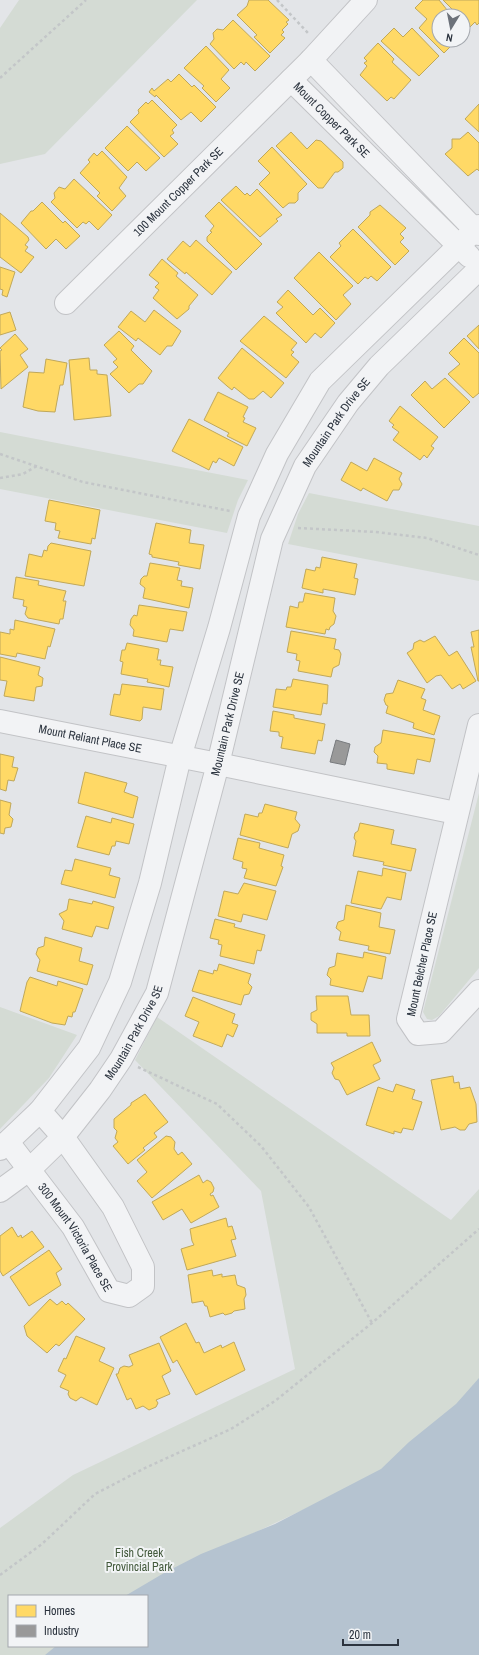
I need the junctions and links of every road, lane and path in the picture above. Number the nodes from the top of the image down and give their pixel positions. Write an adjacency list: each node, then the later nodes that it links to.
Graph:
1 (86, 0): 5 (path)
2 (277, 0): 4 (path)
3 (366, 0): 4 (street, Mount Copper Park SE)
4 (316, 54): 6 (street, Mount Copper Park SE); 7 (street)
5 (0, 78)
6 (291, 80): 8 (street, Mount Copper Park SE); 10 (street, 100 Mount Copper Park SE)
7 (478, 230): 8 (street)
8 (459, 246): 9 (street, Mount Copper Park SE); 19 (street)
9 (479, 268): 20 (street, Mountain Park Drive SE)
10 (66, 304)
11 (0, 454): 12 (path)
12 (37, 466): 13 (path); 14 (path)
13 (0, 478)
14 (236, 512)
15 (291, 528): 16 (path)
16 (479, 555)
17 (0, 722): 19 (street, Mount Reliant Place SE)
18 (479, 725): 21 (street, Mount Belcher Place SE)
19 (180, 757): 20 (street, Mount Reliant Place SE); 24 (street)
20 (218, 764): 21 (street); 23 (street, Mountain Park Drive SE)
21 (456, 813): 22 (street, Mount Belcher Place SE)
22 (479, 991)
23 (121, 1059): 25 (street, Mountain Park Drive SE); 30 (path)
24 (40, 1111): 25 (street, 300 Mount Victoria Place SE); 26 (street)
25 (63, 1137): 27 (street, Mountain Park Drive SE); 27 (street, 300 Mount Victoria Place SE)
26 (4, 1145): 27 (street, 300 Mount Victoria Place SE)
27 (30, 1169): 28 (street, Mountain Park Drive SE)
28 (0, 1191)
29 (479, 1229): 30 (path)
30 (372, 1323): 31 (path)
31 (0, 1575)

